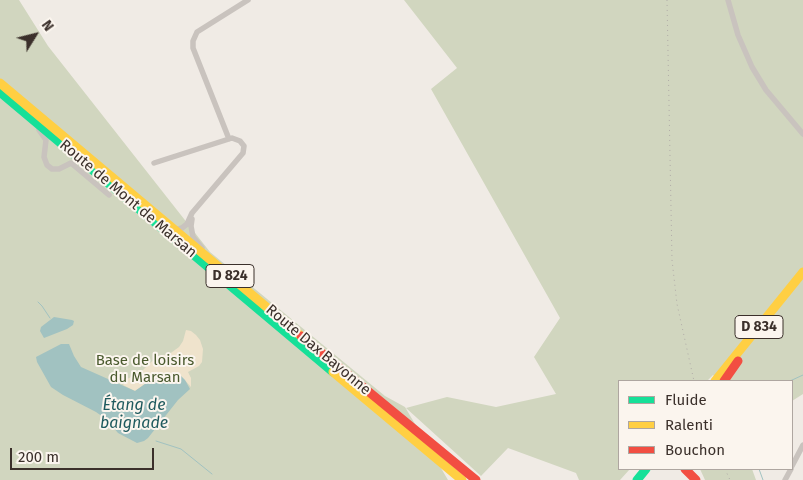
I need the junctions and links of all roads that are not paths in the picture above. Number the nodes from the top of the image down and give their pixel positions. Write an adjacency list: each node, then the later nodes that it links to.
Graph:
1 (248, 0): 6 (street)
2 (728, 0): 5 (street)
3 (0, 83): 12 (main road, Route Dax Bayonne / D 824)
4 (0, 92): 7 (main road, Route de Mont de Marsan / D 824); 8 (street)
5 (803, 134)
6 (229, 139): 9 (street); 11 (street)
7 (63, 145): 8 (street); 22 (main road, Route de Mont de Marsan / D 824)
8 (44, 152): 10 (street)
9 (154, 163)
10 (109, 195)
11 (197, 208): 12 (street); 15 (street)
12 (175, 230): 15 (main road, Route Dax Bayonne / D 824)
13 (803, 272): 16 (main road, D 834)
14 (803, 278): 17 (main road)
15 (246, 290): 23 (main road, Route Dax Bayonne / D 824)
16 (716, 380)
17 (725, 380)
18 (803, 445): 19 (street)
19 (793, 464)
20 (645, 470): 24 (main road)
21 (686, 470): 25 (main road)
22 (462, 480)
23 (476, 480)
24 (637, 480)
25 (696, 480)

